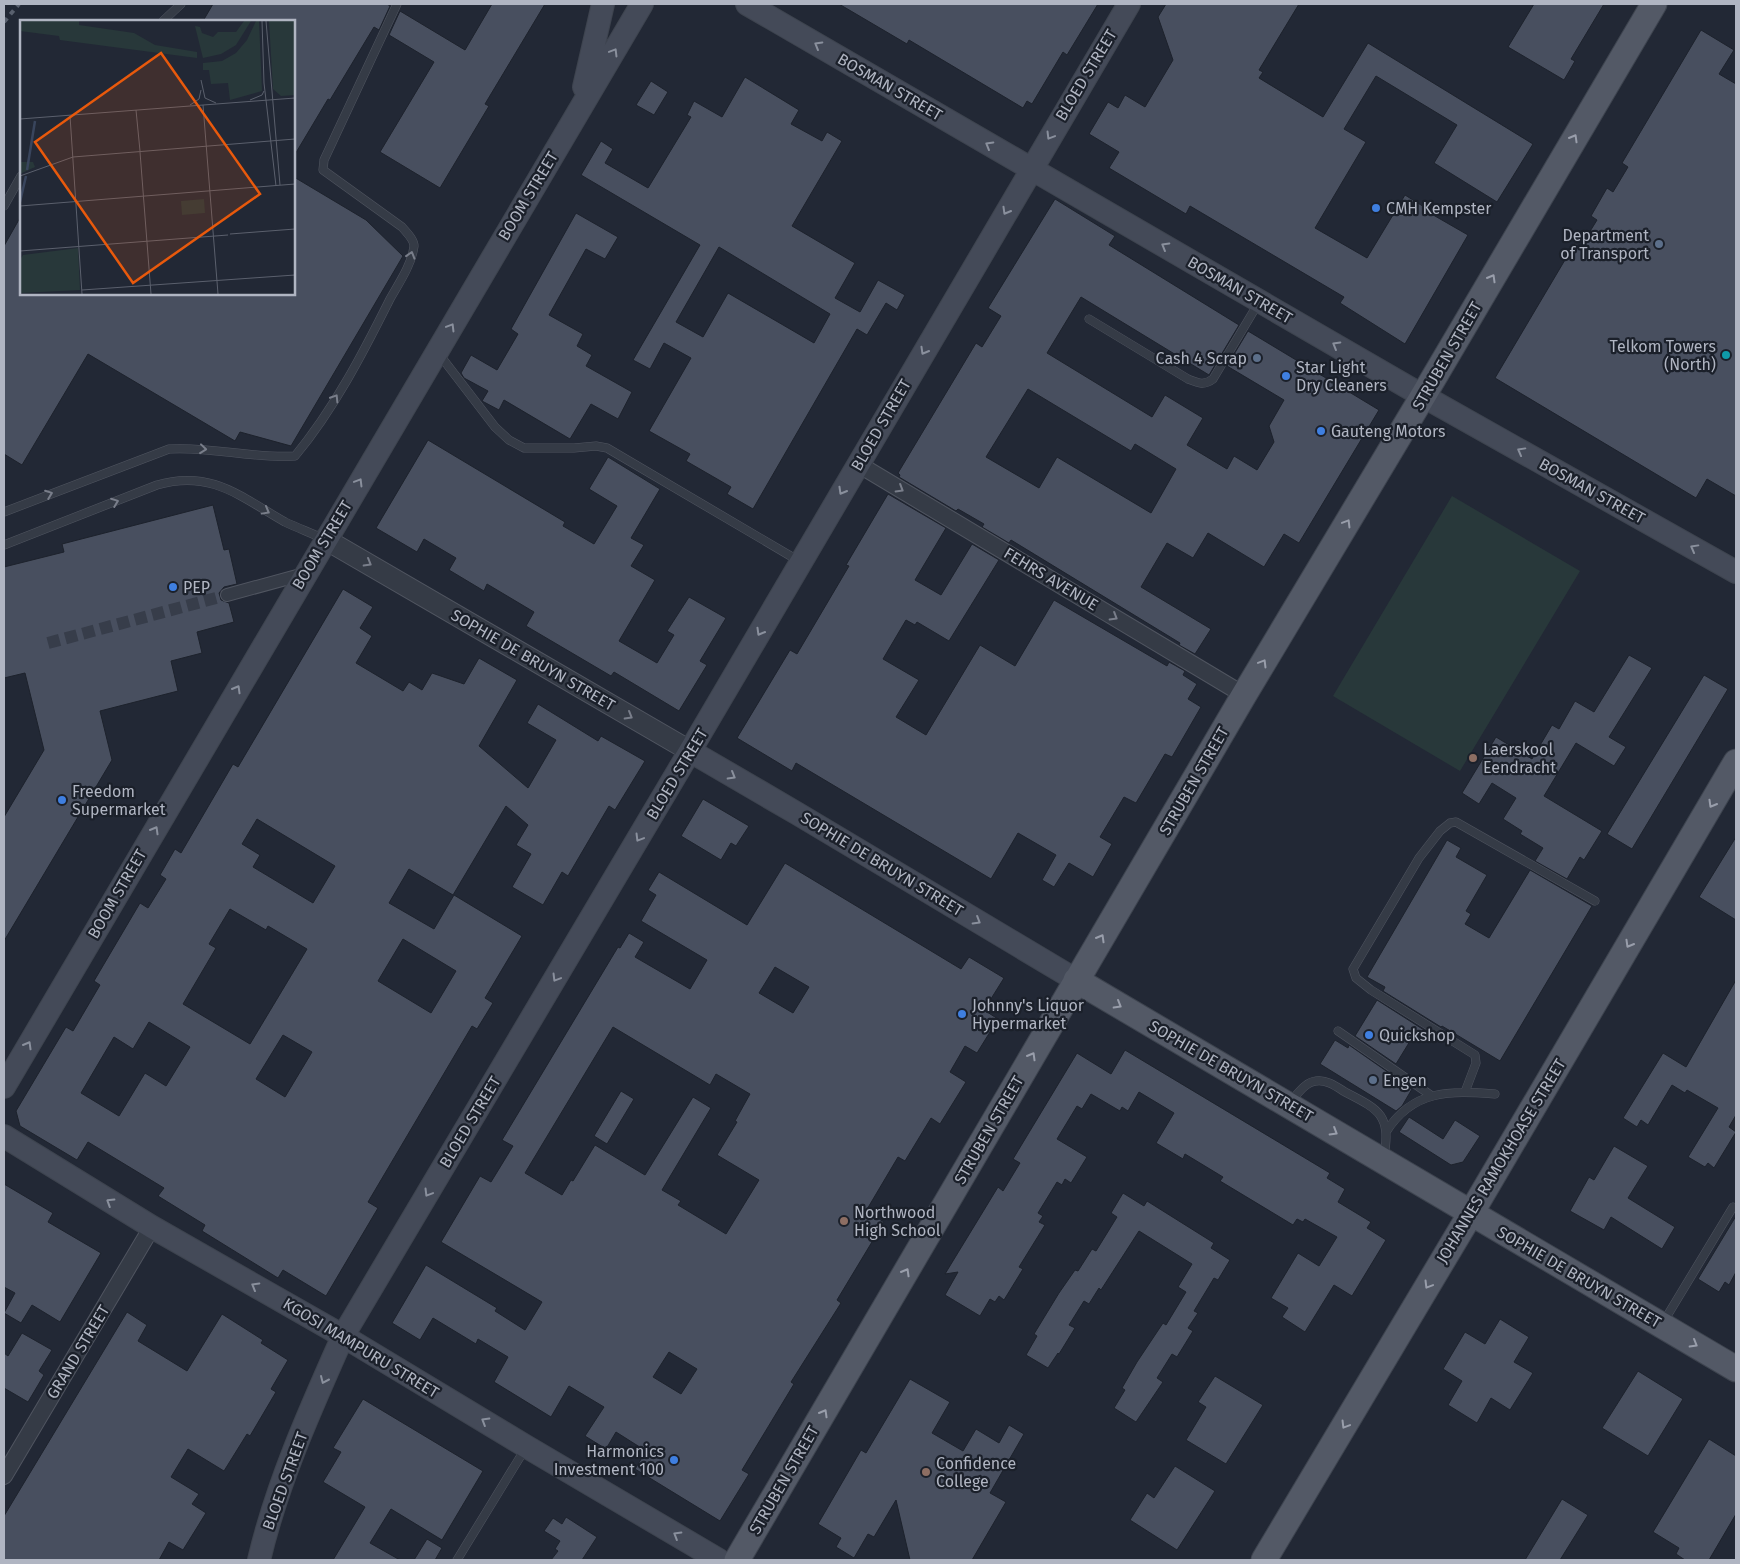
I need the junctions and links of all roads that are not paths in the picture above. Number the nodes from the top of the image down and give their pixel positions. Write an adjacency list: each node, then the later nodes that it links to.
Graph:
1 (181, 4): 8 (lane)
2 (397, 4): 18 (lane, one-way to 2)
3 (603, 4): 9 (main road)
4 (642, 4): 9 (main road, BOOM STREET, one-way to 4)
5 (746, 4): 10 (main road, BOSMAN STREET, one-way to 5)
6 (1129, 4): 10 (main road, BLOED STREET, one-way to 10)
7 (1654, 4): 16 (main road, STRUBEN STREET, one-way to 7)
8 (164, 20)
9 (578, 112): 15 (main road, BOOM STREET, one-way to 9)
10 (1031, 169): 13 (main road, BOSMAN STREET, one-way to 10); 17 (main road, BLOED STREET, one-way to 17)
11 (20, 178): 12 (lane)
12 (4, 206)
13 (1259, 301): 14 (lane); 16 (main road, BOSMAN STREET, one-way to 13)
14 (1089, 319)
15 (437, 351): 19 (main road, BOOM STREET, one-way to 15); 21 (lane)
16 (1423, 396): 22 (main road, BOSMAN STREET, one-way to 16); 25 (main road, STRUBEN STREET, one-way to 16)
17 (858, 464): 21 (main road, BLOED STREET, one-way to 21); 25 (street, FEHRS AVENUE, one-way to 25)
18 (4, 512)
19 (325, 539): 20 (lane, SOPHIE DE BRUYN STREET, one-way to 19); 23 (main road, BOOM STREET); 26 (street, SOPHIE DE BRUYN STREET, one-way to 26)
20 (4, 545)
21 (800, 562): 26 (main road, BLOED STREET, one-way to 26)
22 (1736, 572)
23 (304, 574): 24 (street); 31 (main road, BOOM STREET, one-way to 23)
24 (227, 595)
25 (1244, 695): 29 (main road, STRUBEN STREET, one-way to 25)
26 (690, 751): 29 (main road, SOPHIE DE BRUYN STREET, one-way to 29); 43 (main road, BLOED STREET, one-way to 43)
27 (1736, 762): 40 (main road, JOHANNES RAMOKHOASE STREET, one-way to 40)
28 (1595, 901): 32 (lane)
29 (1076, 980): 35 (main road, SOPHIE DE BRUYN STREET, one-way to 35); 50 (main road, STRUBEN STREET, one-way to 29)
30 (1338, 1031): 34 (lane)
31 (4, 1087)
32 (1464, 1092): 33 (lane); 34 (lane)
33 (1495, 1094)
34 (1432, 1096): 36 (lane)
35 (1288, 1104): 36 (lane); 38 (main road, SOPHIE DE BRUYN STREET, one-way to 38)
36 (1386, 1132): 38 (lane)
37 (4, 1136): 41 (main road, KGOSI MAMPURU STREET, one-way to 37)
38 (1384, 1162): 40 (main road, SOPHIE DE BRUYN STREET)
39 (1733, 1207): 42 (lane)
40 (1471, 1213): 42 (main road, SOPHIE DE BRUYN STREET); 51 (main road, JOHANNES RAMOKHOASE STREET, one-way to 51)
41 (152, 1227): 43 (main road, KGOSI MAMPURU STREET, one-way to 41); 46 (street, GRAND STREET)
42 (1662, 1325): 44 (main road, SOPHIE DE BRUYN STREET, one-way to 44)
43 (343, 1336): 45 (main road, KGOSI MAMPURU STREET, one-way to 43); 47 (main road, BLOED STREET, one-way to 47)
44 (1736, 1369)
45 (526, 1447): 48 (lane); 49 (main road, KGOSI MAMPURU STREET, one-way to 45)
46 (4, 1476)
47 (259, 1560)
48 (457, 1560)
49 (719, 1560)
50 (737, 1560)
51 (1264, 1560)

